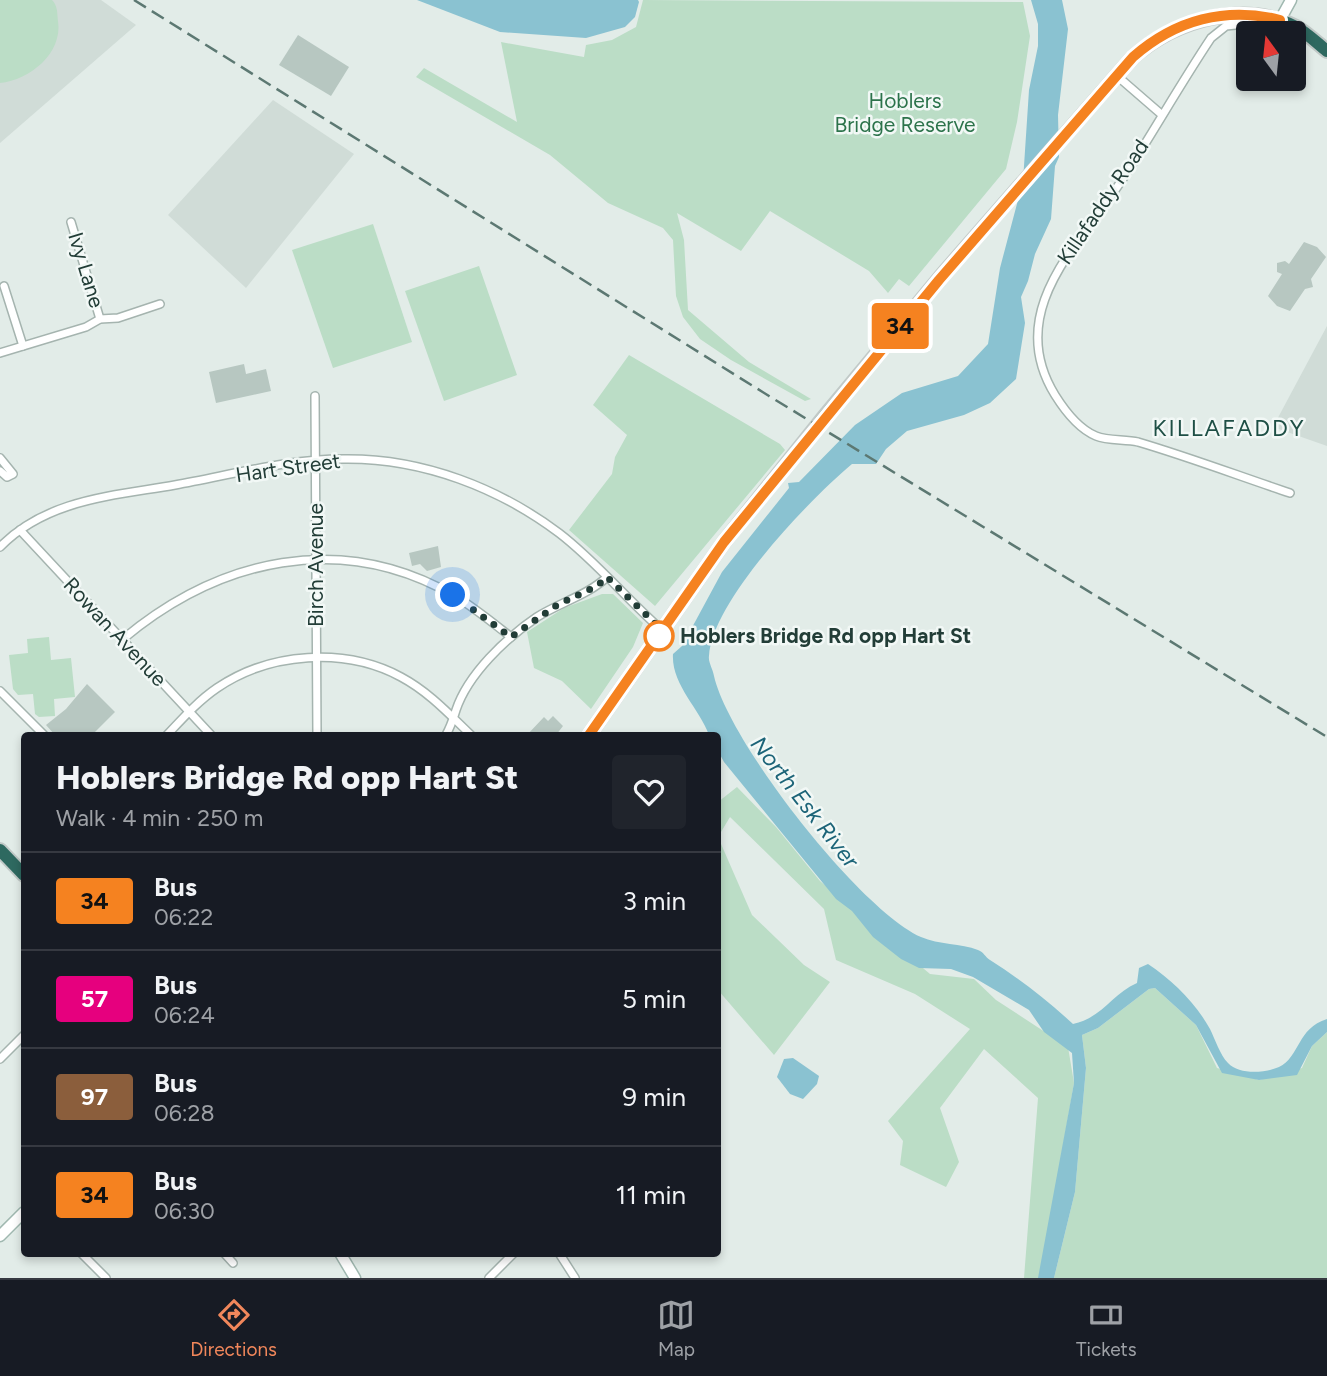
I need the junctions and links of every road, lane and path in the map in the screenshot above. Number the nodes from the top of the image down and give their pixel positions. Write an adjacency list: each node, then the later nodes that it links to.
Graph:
1 (1291, 0): 2 (street)
2 (1280, 20): 4 (highway); 5 (highway)
3 (1236, 25): 6 (street, Killafaddy Road)
4 (1327, 51)
5 (1116, 75): 6 (street); 22 (highway)
6 (1161, 114): 17 (street, Killafaddy Road)
7 (71, 222): 10 (street, Ivy Lane)
8 (4, 286): 11 (street)
9 (160, 304): 10 (street)
10 (100, 319): 11 (street)
11 (23, 346): 12 (street)
12 (0, 353)
13 (315, 396): 15 (street, Birch Avenue)
14 (0, 458): 16 (street)
15 (316, 461): 18 (street, Hart Street); 20 (street, Birch Avenue); 21 (street, Hart Street)
16 (0, 471)
17 (1290, 493)
18 (20, 530): 19 (street, Hart Street); 24 (street, Rowan Avenue)
19 (0, 547)
20 (316, 560): 23 (street); 24 (street); 25 (street, Birch Avenue)
21 (607, 577): 22 (street, Hart Street); 23 (street)
22 (663, 631): 35 (highway)
23 (511, 637): 28 (street)
24 (122, 639): 27 (street, Rowan Avenue)
25 (316, 657): 27 (street); 28 (street); 32 (street, Birch Avenue)
26 (0, 691): 29 (street)
27 (189, 712): 30 (street); 31 (street, Rowan Avenue)
28 (454, 718): 33 (street); 34 (street)
29 (41, 732)
30 (170, 732)
31 (208, 732)
32 (317, 732)
33 (447, 732)
34 (468, 732)
35 (591, 732)
36 (0, 850): 37 (highway)
37 (21, 872)
38 (21, 1038): 39 (street)
39 (0, 1059)
40 (21, 1215): 41 (street)
41 (0, 1236)
42 (85, 1257): 48 (street)
43 (228, 1257): 47 (street)
44 (343, 1257): 49 (street)
45 (510, 1257): 50 (street)
46 (562, 1257): 51 (street)
47 (233, 1263)
48 (106, 1278)
49 (355, 1278)
50 (489, 1278)
51 (575, 1278)

